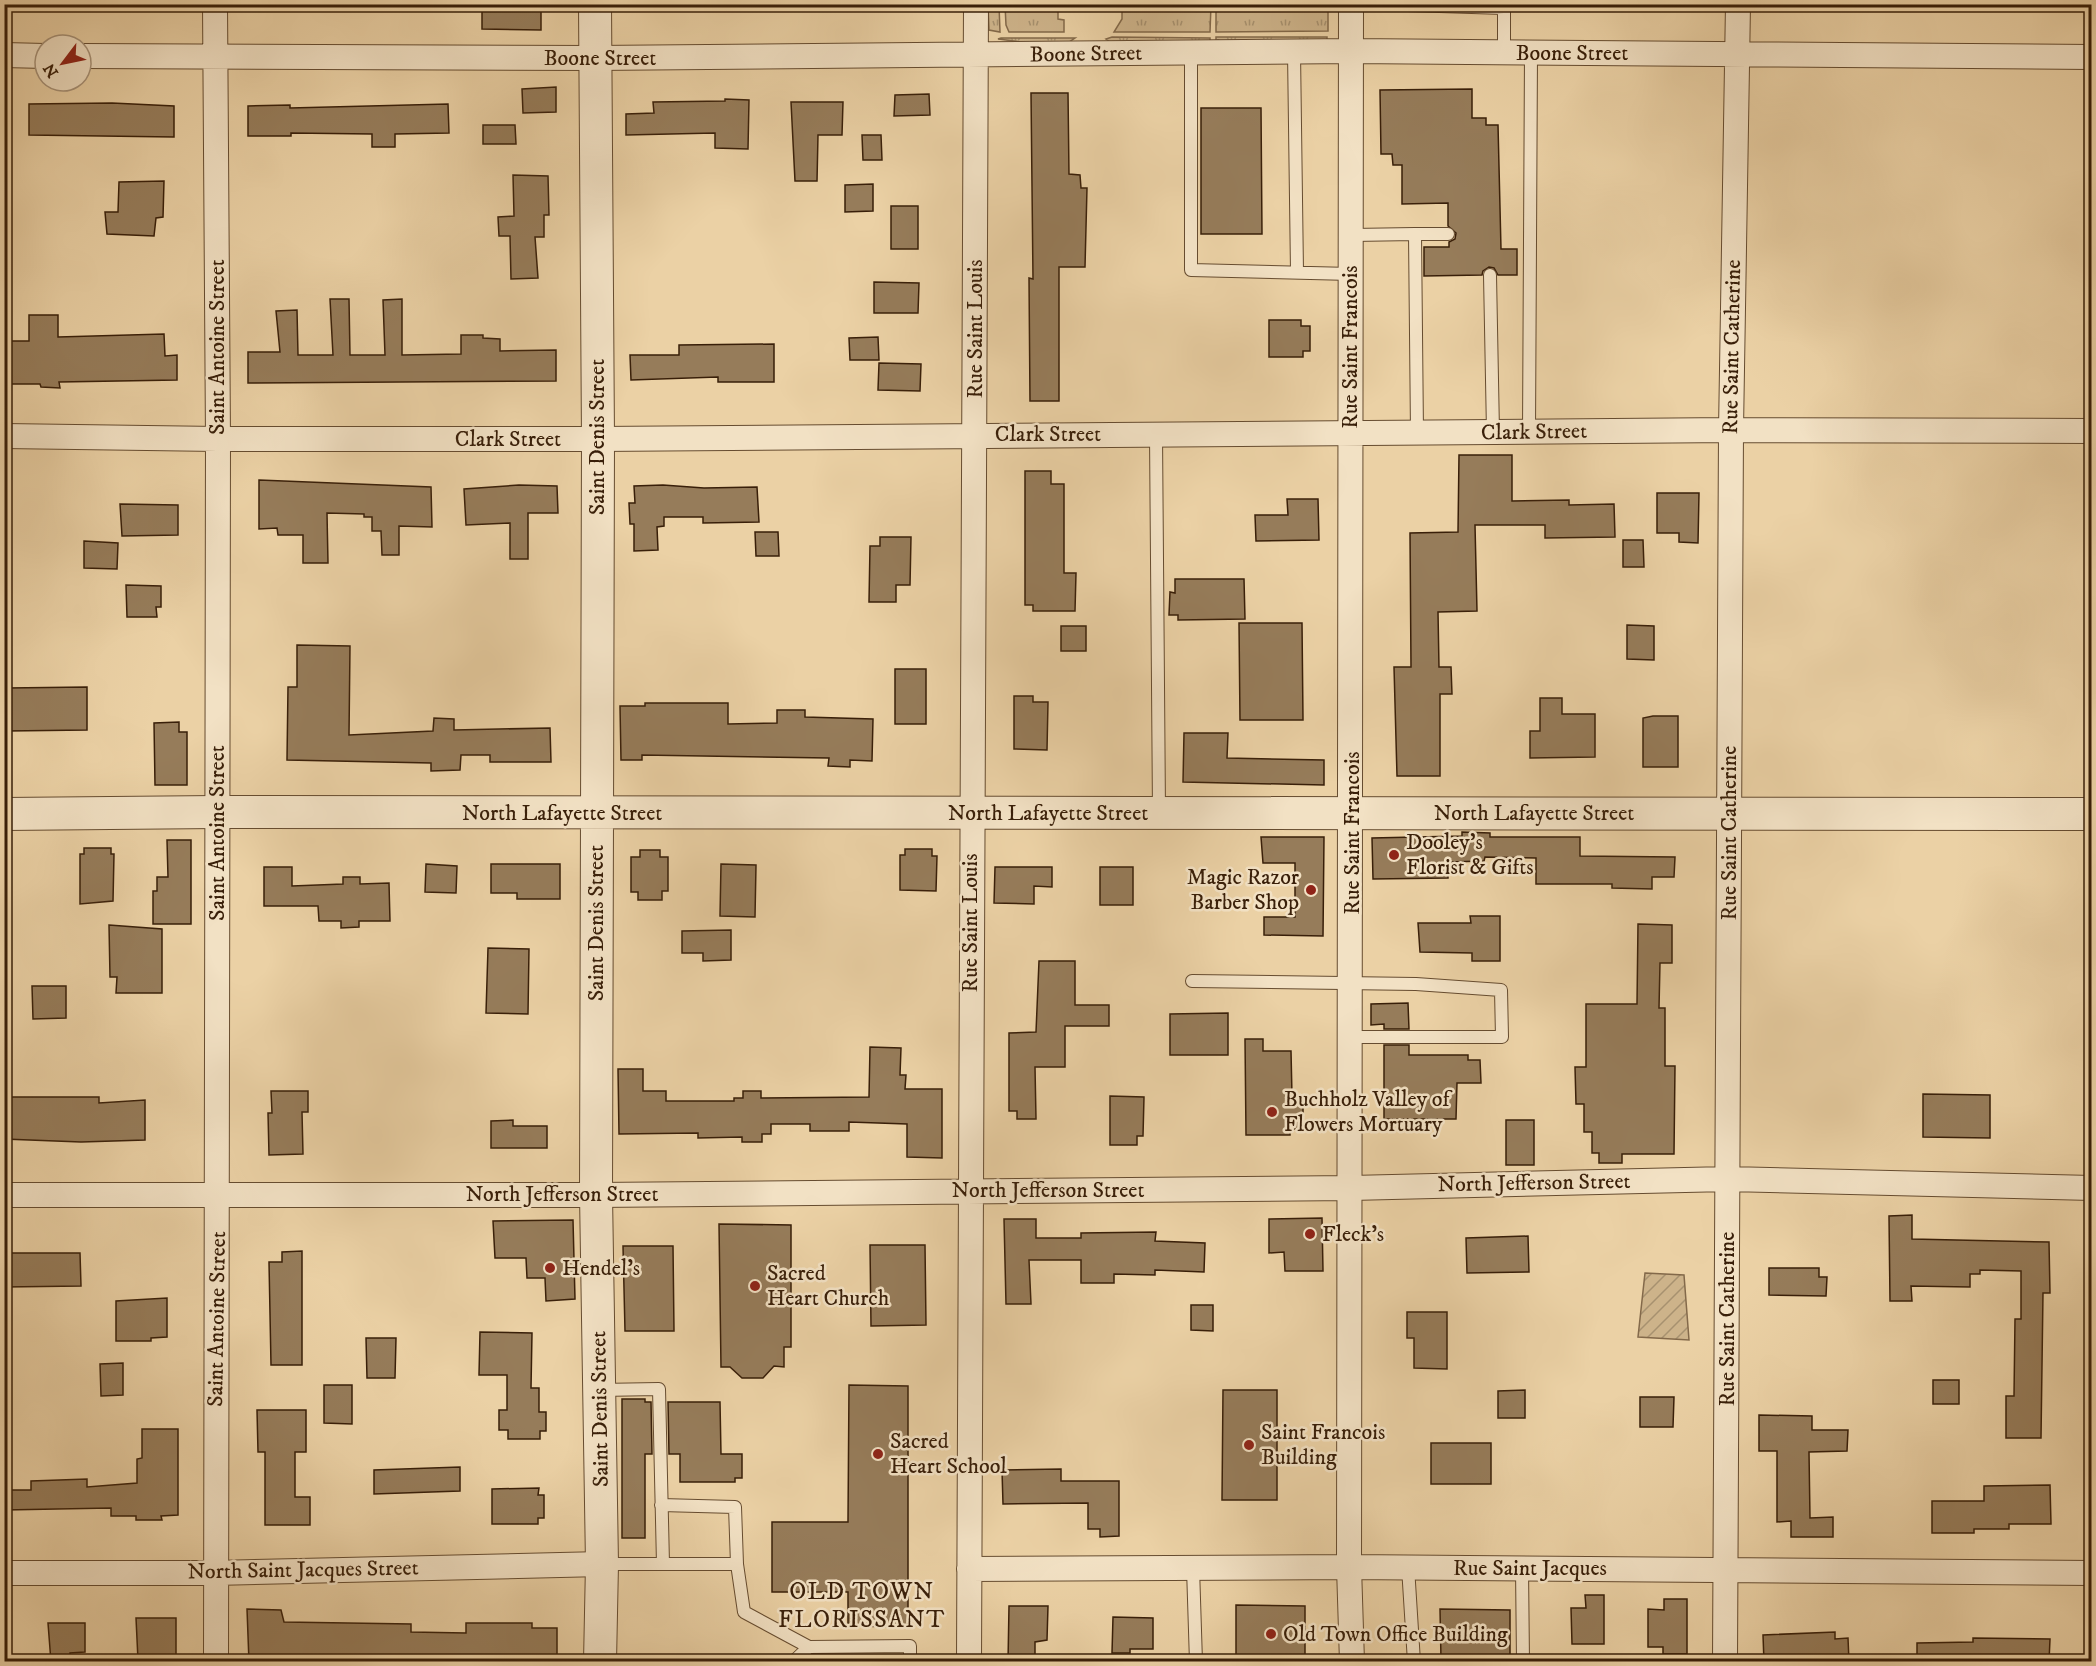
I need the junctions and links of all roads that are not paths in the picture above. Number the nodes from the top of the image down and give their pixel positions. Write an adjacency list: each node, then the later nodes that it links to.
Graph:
1 (215, 4): 19 (street, Saint Antoine Street)
2 (596, 4): 20 (street, Saint Denis Street)
3 (976, 4): 15 (street, Rue Saint Louis)
4 (1352, 4): 8 (street, Rue Saint Francois)
5 (1375, 4): 7 (lane)
6 (1738, 4): 13 (street, Rue Saint Catherine)
7 (1504, 6): 10 (lane)
8 (1352, 51): 9 (street, Boone Street); 10 (street, Boone Street); 23 (street, Rue Saint Francois)
9 (1294, 52): 11 (street, Boone Street); 24 (lane)
10 (1504, 52): 12 (street, Boone Street)
11 (1191, 53): 15 (street, Boone Street); 24 (lane)
12 (1531, 53): 13 (street, Boone Street); 30 (lane)
13 (1738, 54): 18 (street, Boone Street); 27 (street, Rue Saint Catherine)
14 (4, 55): 16 (street)
15 (976, 55): 20 (street, Boone Street); 32 (street, Rue Saint Louis)
16 (33, 56)
17 (93, 56): 19 (street, Boone Street)
18 (2091, 57)
19 (215, 58): 20 (street, Boone Street); 36 (street, Saint Antoine Street)
20 (595, 58): 37 (street, Saint Denis Street)
21 (1415, 234): 22 (lane); 23 (lane); 31 (lane)
22 (1448, 234)
23 (1352, 235): 25 (street, Rue Saint Francois)
24 (1297, 272): 25 (lane)
25 (1350, 274): 34 (street, Rue Saint Francois)
26 (1490, 275): 29 (lane)
27 (1731, 430): 28 (street, Clark Street); 30 (street, Clark Street); 39 (street, Rue Saint Catherine)
28 (2091, 431)
29 (1493, 432): 30 (street, Clark Street); 31 (street, Clark Street)
30 (1529, 432)
31 (1417, 433): 34 (street, Clark Street)
32 (975, 434): 33 (street, Clark Street); 37 (street, Clark Street); 41 (street, Rue Saint Louis)
33 (1156, 434): 34 (street, Clark Street); 42 (lane)
34 (1350, 434): 43 (street, Rue Saint Francois)
35 (4, 436): 36 (street, Clark Street)
36 (218, 439): 37 (street, Clark Street); 38 (street, Saint Antoine Street)
37 (598, 439): 40 (street, Saint Denis Street)
38 (217, 812): 40 (street, North Lafayette Street); 44 (street, North Lafayette Street); 53 (street, Saint Antoine Street)
39 (1729, 812): 43 (street, North Lafayette Street); 45 (street, North Lafayette Street); 49 (street, Rue Saint Catherine)
40 (596, 813): 41 (street, North Lafayette Street); 54 (street, Saint Denis Street)
41 (970, 813): 42 (street, North Lafayette Street); 52 (street, Rue Saint Louis)
42 (1159, 813): 43 (street, North Lafayette Street)
43 (1352, 813): 47 (street, Rue Saint Francois)
44 (4, 814)
45 (2091, 814)
46 (1192, 981): 47 (lane)
47 (1352, 983): 48 (street, Rue Saint Francois); 48 (lane)
48 (1351, 1037): 50 (street, Rue Saint Francois)
49 (1728, 1179): 50 (street, North Jefferson Street); 51 (street, North Jefferson Street); 66 (street, Rue Saint Catherine)
50 (1351, 1188): 52 (street, North Jefferson Street); 61 (street, Rue Saint Francois)
51 (2091, 1188)
52 (968, 1191): 54 (street, North Jefferson Street); 65 (street, Rue Saint Louis)
53 (218, 1195): 54 (street, North Jefferson Street); 55 (street, North Jefferson Street); 68 (street, Saint Antoine Street)
54 (596, 1195): 56 (street, Saint Denis Street)
55 (4, 1196)
56 (599, 1390): 57 (lane); 58 (street, Saint Denis Street)
57 (662, 1505): 59 (lane); 60 (lane)
58 (602, 1564): 59 (lane); 68 (street, North Saint Jacques Street); 72 (street, Saint Denis Street)
59 (663, 1564): 60 (lane)
60 (737, 1564): 70 (lane)
61 (1349, 1567): 62 (street, Rue Saint Jacques); 63 (street, Rue Saint Jacques); 77 (street, Rue Saint Francois)
62 (1408, 1567): 64 (street, Rue Saint Jacques); 78 (lane)
63 (1193, 1568): 65 (street, Rue Saint Jacques); 76 (lane)
64 (1522, 1568): 66 (street, Rue Saint Jacques); 79 (lane)
65 (969, 1569): 75 (street, Rue Saint Louis)
66 (1725, 1570): 69 (street, Rue Saint Jacques); 80 (street, Rue Saint Catherine)
67 (4, 1573): 68 (street, North Saint Jacques Street)
68 (214, 1573): 71 (street, Saint Antoine Street)
69 (2091, 1573)
70 (809, 1647): 73 (lane); 74 (lane)
71 (216, 1662)
72 (600, 1662)
73 (793, 1662)
74 (910, 1662)
75 (969, 1662)
76 (1196, 1662)
77 (1352, 1662)
78 (1414, 1662)
79 (1522, 1662)
80 (1725, 1662)

